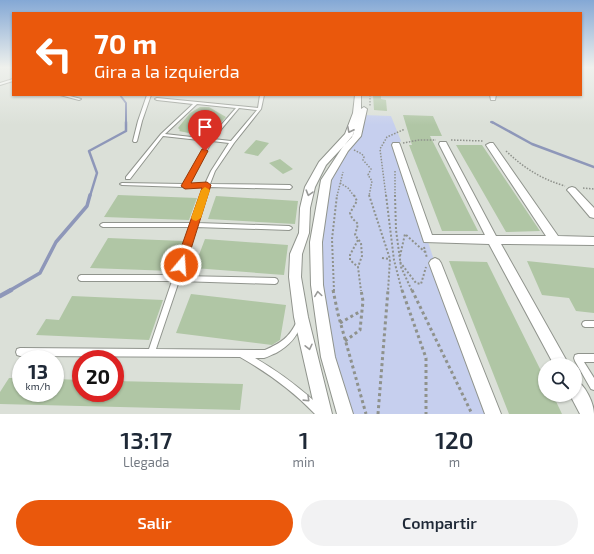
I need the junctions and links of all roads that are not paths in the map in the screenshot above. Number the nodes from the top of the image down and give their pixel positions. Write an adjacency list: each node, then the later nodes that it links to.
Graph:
1 (66, 96): 6 (lane)
2 (149, 96): 13 (lane)
3 (262, 96): 10 (lane)
4 (358, 96): 18 (street, one-way to 18)
5 (365, 96): 19 (street)
6 (79, 99)
7 (157, 99): 8 (lane)
8 (196, 103): 9 (lane); 11 (lane)
9 (238, 107): 10 (lane); 12 (lane)
10 (259, 110): 14 (lane)
11 (162, 134): 12 (lane); 20 (lane)
12 (211, 139): 14 (lane); 23 (lane)
13 (135, 142)
14 (232, 142): 22 (lane)
15 (443, 144): 30 (street)
16 (396, 145): 30 (street)
17 (490, 145): 31 (street)
18 (326, 158): 19 (street); 33 (street, one-way to 33)
19 (342, 164): 34 (street)
20 (128, 178)
21 (122, 184): 23 (lane)
22 (207, 185): 23 (lane); 24 (lane); 27 (lane)
23 (185, 186)
24 (290, 187)
25 (572, 190): 26 (street)
26 (594, 214)
27 (194, 225): 28 (lane); 29 (lane); 37 (lane)
28 (103, 226)
29 (289, 228)
30 (492, 240): 31 (street); 45 (street)
31 (555, 240): 32 (street)
32 (594, 242)
33 (300, 245): 34 (street); 39 (street)
34 (316, 246): 50 (street, one-way to 34)
35 (430, 259): 51 (street)
36 (81, 278): 37 (lane)
37 (177, 278): 38 (lane); 43 (lane)
38 (275, 281)
39 (301, 317): 44 (lane); 49 (street, one-way to 49)
40 (585, 324): 41 (lane)
41 (594, 324)
42 (64, 352): 43 (lane)
43 (152, 352): 44 (lane)
44 (240, 354): 49 (lane, one-way to 49)
45 (558, 358)
46 (594, 358): 47 (lane)
47 (594, 386)
48 (582, 401): 52 (street)
49 (323, 414)
50 (345, 414)
51 (493, 414)
52 (589, 414)

